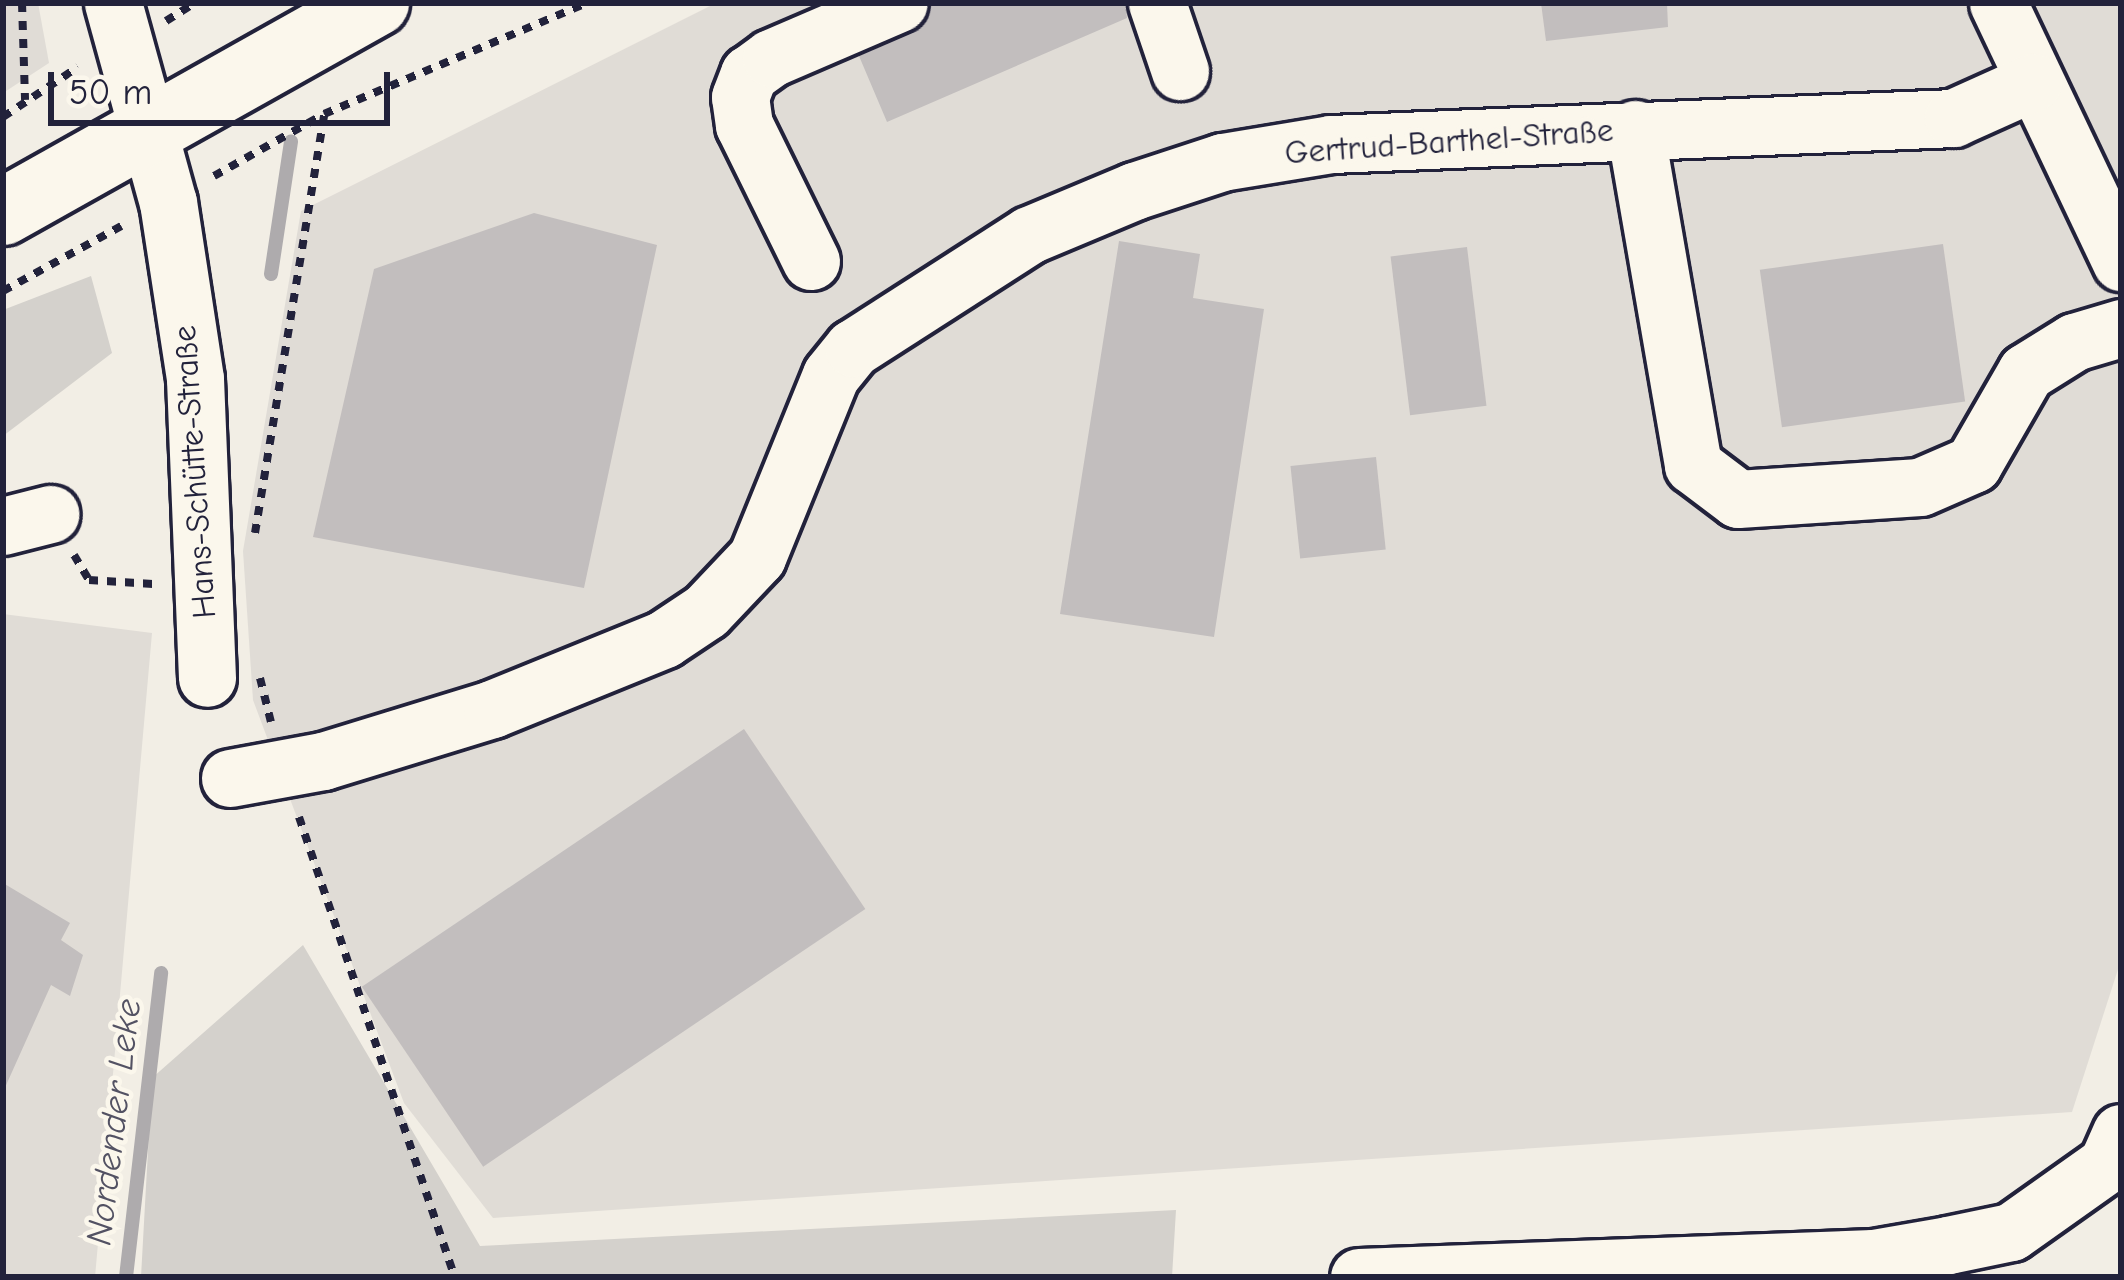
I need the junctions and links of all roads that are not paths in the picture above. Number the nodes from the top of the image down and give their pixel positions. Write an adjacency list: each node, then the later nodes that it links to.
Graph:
1 (376, 3): 8 (main road)
2 (899, 3): 11 (street)
3 (1156, 3): 6 (street)
4 (1998, 3): 7 (street)
5 (119, 22): 8 (street, Hans-Schütte-Straße)
6 (1180, 71)
7 (2033, 82): 9 (street, Gertrud-Barthel-Straße); 12 (street)
8 (150, 125): 10 (main road); 14 (street, Hans-Schütte-Straße)
9 (1635, 129): 13 (street); 15 (street, Gertrud-Barthel-Straße)
10 (3, 212)
11 (811, 261)
12 (2121, 262)
13 (2121, 328)
14 (231, 671)
15 (257, 774)
16 (2121, 1133): 17 (street)
17 (1359, 1277)

